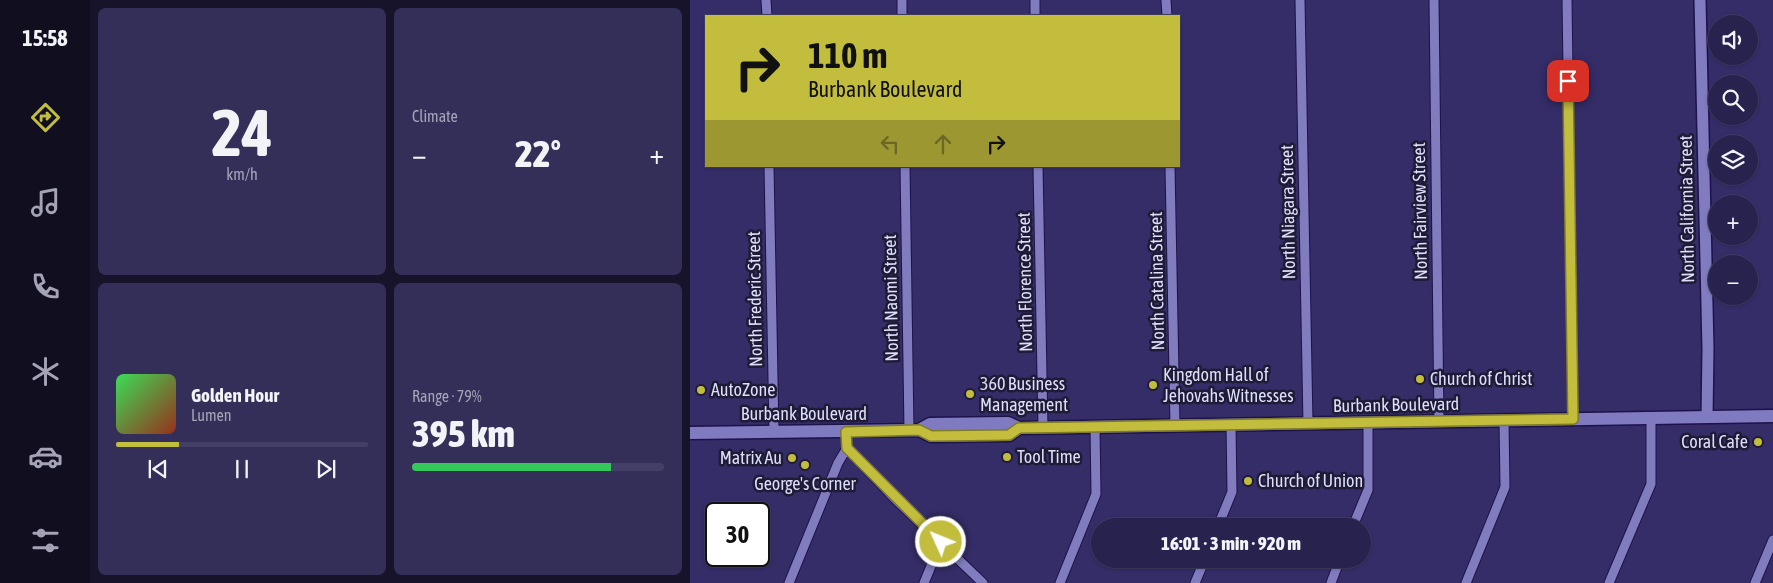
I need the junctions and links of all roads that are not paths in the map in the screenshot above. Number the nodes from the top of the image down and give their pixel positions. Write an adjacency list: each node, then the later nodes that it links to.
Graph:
1 (766, 0): 9 (street)
2 (902, 0): 10 (street)
3 (1035, 0): 11 (street)
4 (1166, 0): 12 (street)
5 (1300, 0): 24 (street, North Niagara Street)
6 (1434, 0): 22 (street, North Fairview Street)
7 (1567, 0): 20 (street)
8 (1700, 0): 18 (street, North California Street)
9 (767, 15)
10 (902, 15)
11 (1035, 15)
12 (1167, 15)
13 (769, 167): 30 (street, North Frederic Street)
14 (905, 167): 29 (street, North Naomi Street)
15 (1038, 167): 28 (street, North Florence Street)
16 (1170, 167): 26 (street, North Catalina Street)
17 (1773, 416): 18 (main road, Burbank Boulevard)
18 (1707, 417): 19 (main road, Burbank Boulevard)
19 (1651, 418): 20 (main road, Burbank Boulevard); 47 (street)
20 (1573, 419): 21 (main road, Burbank Boulevard)
21 (1504, 421): 22 (main road, Burbank Boulevard); 46 (street)
22 (1439, 422): 23 (main road, Burbank Boulevard)
23 (1368, 423): 24 (main road, Burbank Boulevard); 35 (street)
24 (1308, 424): 25 (main road, Burbank Boulevard)
25 (1232, 425): 26 (main road, Burbank Boulevard); 34 (street)
26 (1175, 426): 27 (main road, Burbank Boulevard)
27 (1095, 427): 28 (main road, Burbank Boulevard); 43 (street)
28 (1043, 428): 29 (main road, Burbank Boulevard)
29 (914, 430): 31 (main road, Burbank Boulevard)
30 (774, 432): 31 (main road, Burbank Boulevard); 32 (main road, Burbank Boulevard)
31 (846, 432): 33 (street)
32 (690, 433)
33 (847, 448): 37 (street); 40 (street)
34 (1221, 518)
35 (1356, 518)
36 (1773, 540): 48 (street)
37 (941, 542): 41 (street); 42 (street)
38 (1201, 568): 44 (street)
39 (1336, 568): 45 (street)
40 (789, 583)
41 (924, 583)
42 (983, 583)
43 (1060, 583)
44 (1195, 583)
45 (1330, 583)
46 (1466, 583)
47 (1608, 583)
48 (1756, 583)

